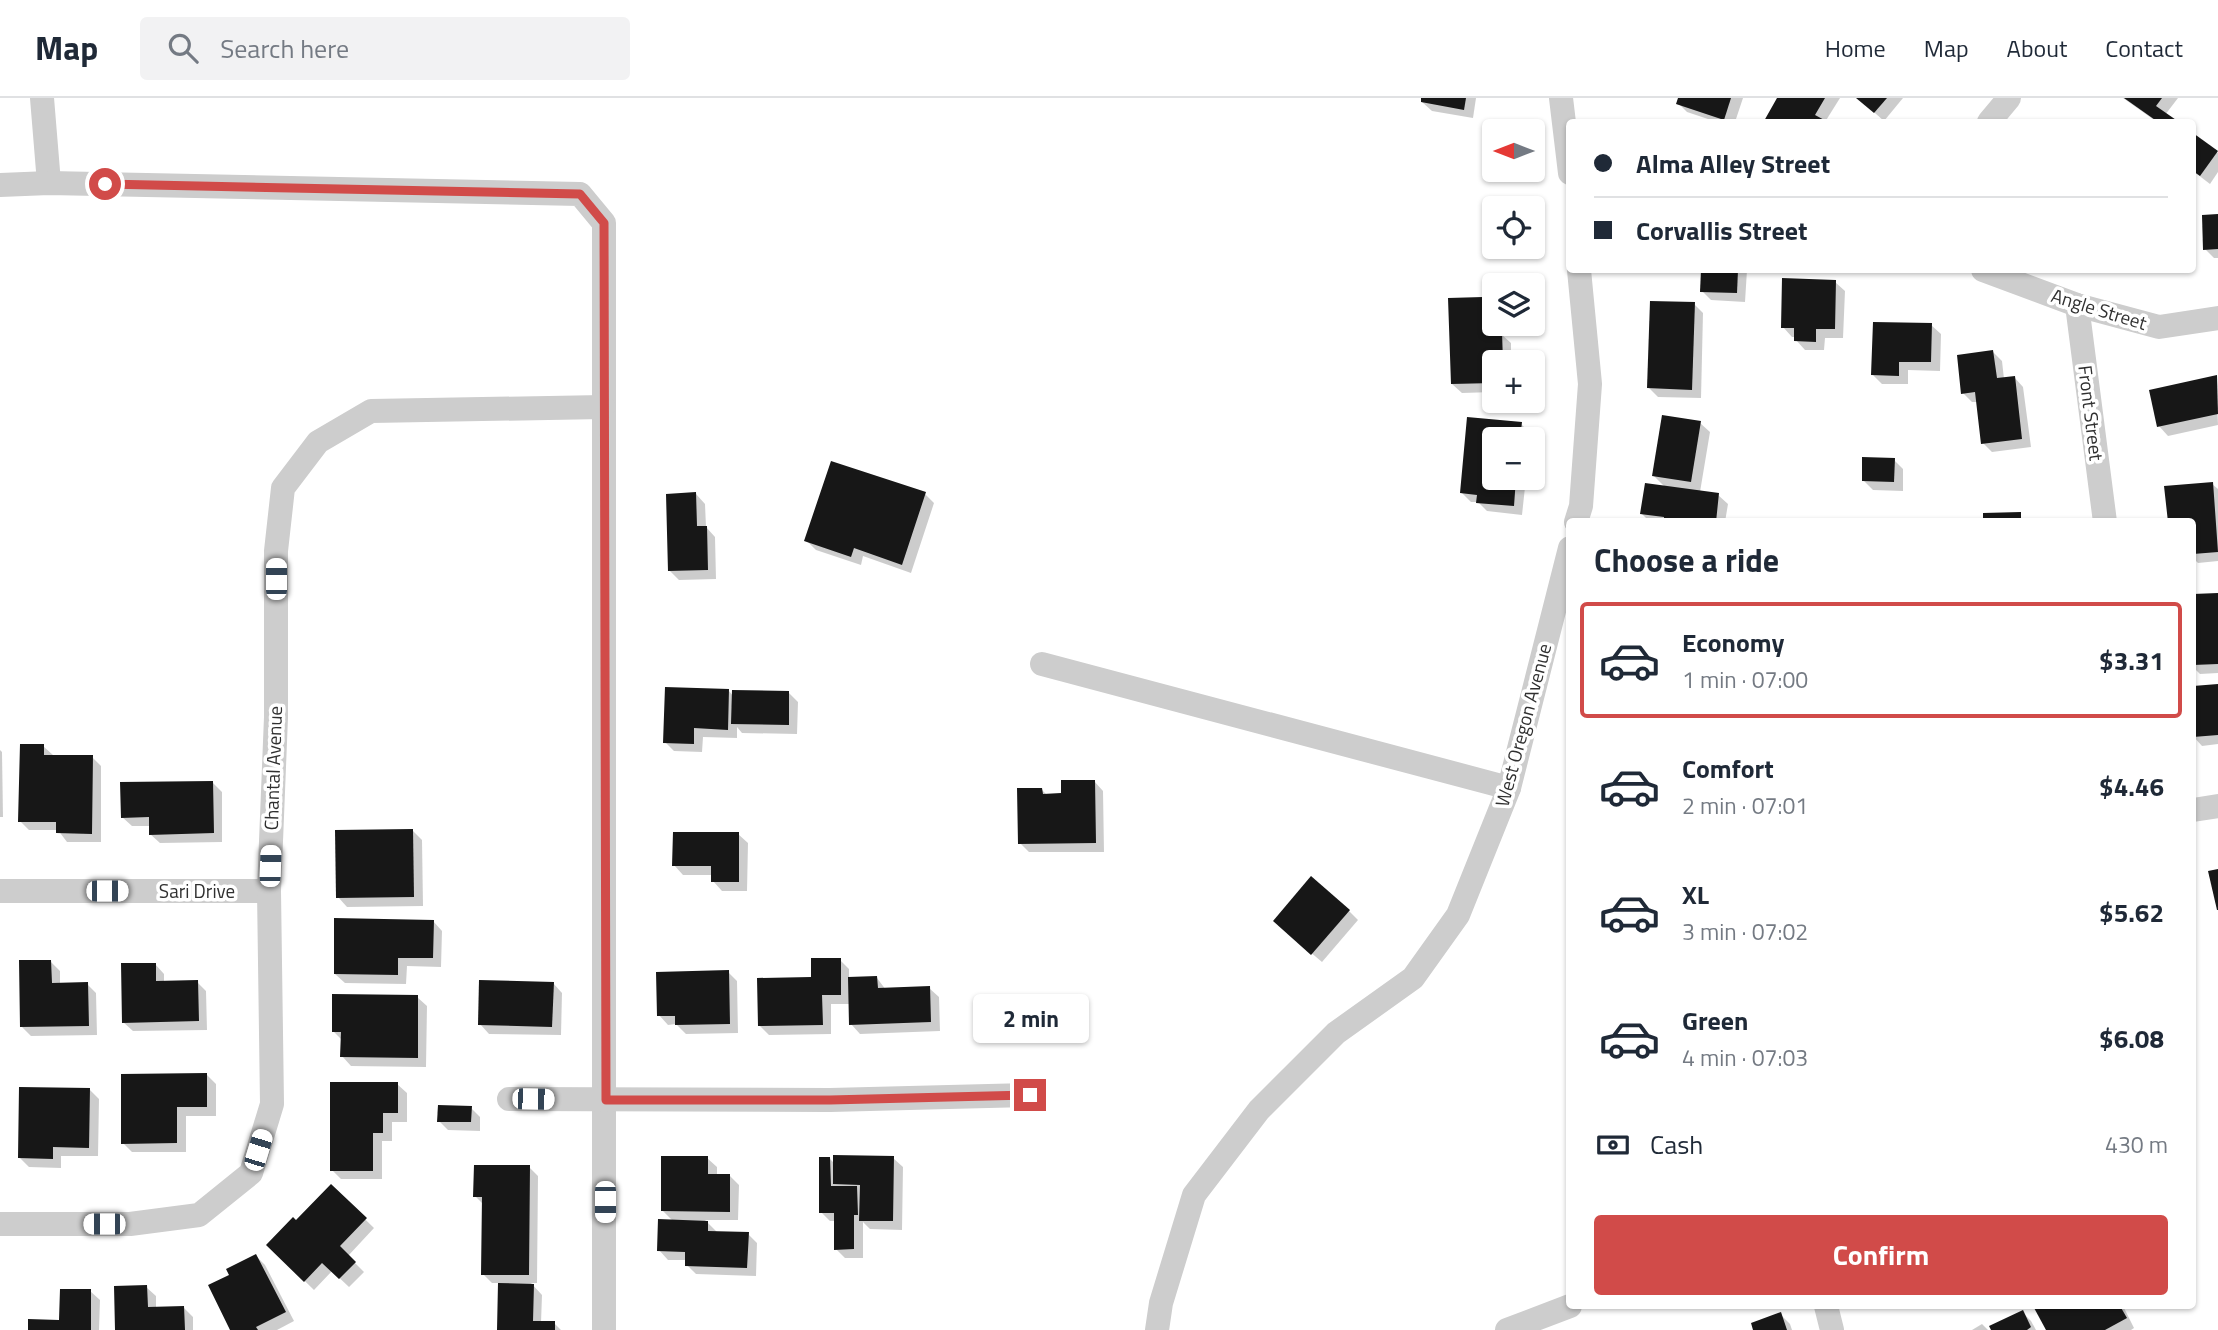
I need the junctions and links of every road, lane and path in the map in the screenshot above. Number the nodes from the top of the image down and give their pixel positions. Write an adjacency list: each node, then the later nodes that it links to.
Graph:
1 (43, 98): 6 (street)
2 (1561, 98): 5 (street)
3 (2009, 98): 4 (street)
4 (1992, 119)
5 (1566, 140)
6 (49, 183): 7 (street); 12 (street)
7 (0, 185)
8 (1579, 273): 13 (street)
9 (1991, 273): 10 (street, Angle Street)
10 (2077, 305): 11 (street, Angle Street); 14 (street, Front Street)
11 (2218, 318)
12 (603, 407): 21 (street, Chantal Avenue); 24 (street)
13 (1578, 518)
14 (2104, 518)
15 (1566, 564): 17 (street, West Oregon Avenue)
16 (1042, 664): 17 (street)
17 (1509, 788): 29 (street, West Oregon Avenue)
18 (2218, 806): 19 (street)
19 (2196, 810)
20 (0, 891): 21 (street, Sari Drive)
21 (269, 891): 25 (street, Chantal Avenue)
22 (1030, 1095): 24 (street)
23 (509, 1099): 24 (street)
24 (606, 1100): 28 (street)
25 (0, 1224)
26 (1566, 1308): 30 (street)
27 (1827, 1309): 31 (street)
28 (604, 1330)
29 (1157, 1330)
30 (1507, 1330)
31 (1832, 1330)

